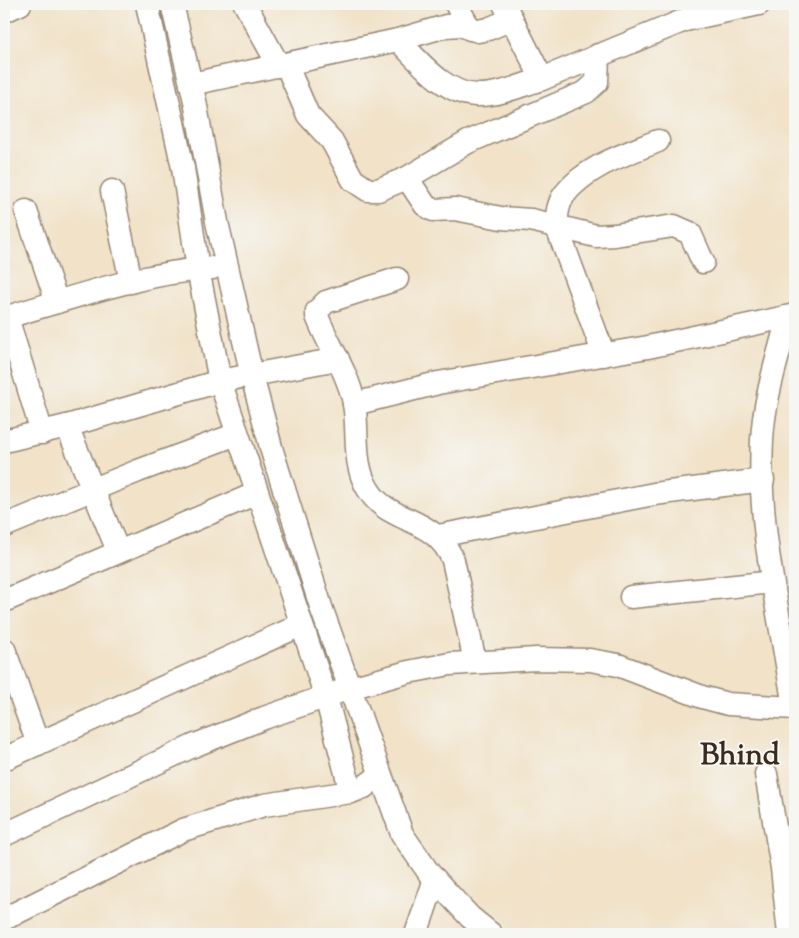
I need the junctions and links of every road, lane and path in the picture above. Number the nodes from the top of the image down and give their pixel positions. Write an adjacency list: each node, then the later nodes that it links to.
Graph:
1 (20, 4): 7 (street)
2 (148, 4): 21 (street)
3 (172, 4): 14 (street)
4 (245, 4): 12 (street)
5 (456, 4): 9 (street)
6 (759, 4): 11 (street)
7 (4, 11)
8 (508, 11): 9 (street); 13 (street)
9 (470, 29): 10 (street)
10 (398, 40): 12 (street); 13 (street)
11 (598, 55): 13 (street); 16 (street)
12 (283, 65): 14 (street); 16 (street)
13 (542, 79)
14 (191, 84): 21 (street)
15 (658, 141): 19 (street)
16 (407, 178): 19 (street)
17 (112, 192): 23 (street)
18 (26, 211): 24 (street)
19 (556, 225): 20 (street); 27 (street)
20 (703, 262)
21 (215, 267): 23 (street); 29 (street); 29 (street)
22 (397, 279): 28 (street)
23 (131, 282): 24 (street)
24 (57, 302): 26 (street)
25 (792, 316): 27 (street); 35 (street)
26 (6, 318): 32 (street)
27 (604, 355): 30 (street)
28 (338, 359): 29 (street); 30 (street)
29 (237, 378): 31 (street); 33 (street); 41 (street)
30 (354, 404): 39 (street)
31 (67, 426): 32 (street); 36 (street)
32 (42, 432): 34 (street)
33 (237, 434): 36 (street); 37 (street)
34 (4, 441)
35 (763, 480): 39 (street); 42 (street)
36 (92, 490): 38 (street); 40 (street)
37 (256, 493): 40 (street); 41 (street)
38 (4, 526)
39 (438, 536): 47 (street)
40 (118, 551): 44 (street)
41 (301, 580): 45 (street); 49 (street)
42 (772, 582): 43 (street); 50 (street)
43 (631, 597)
44 (4, 601)
45 (301, 625): 49 (street); 51 (street)
46 (4, 649): 48 (street)
47 (475, 662): 49 (street); 50 (street)
48 (8, 675): 51 (street)
49 (338, 692): 54 (street); 54 (street); 55 (street)
50 (795, 708)
51 (38, 744): 52 (street)
52 (4, 759)
53 (766, 774): 60 (street)
54 (367, 783): 56 (street); 57 (street)
55 (4, 835)
56 (435, 879): 58 (street); 59 (street)
57 (4, 919)
58 (416, 934)
59 (491, 934)
60 (789, 934)

